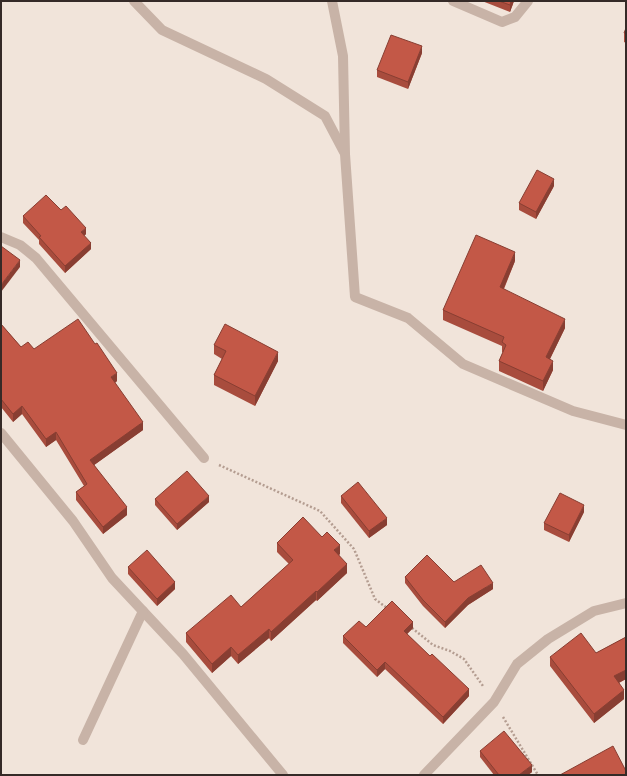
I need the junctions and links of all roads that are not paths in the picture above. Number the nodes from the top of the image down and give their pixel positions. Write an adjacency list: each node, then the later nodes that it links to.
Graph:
1 (134, 1): 5 (street)
2 (332, 1): 5 (street)
3 (453, 1): 4 (street)
4 (528, 1)
5 (345, 154): 7 (street)
6 (1, 237): 9 (street)
7 (626, 425)
8 (1, 433): 11 (street)
9 (204, 458)
10 (626, 603): 14 (street)
11 (143, 611): 12 (street); 13 (street)
12 (83, 740)
13 (284, 775)
14 (424, 775)

